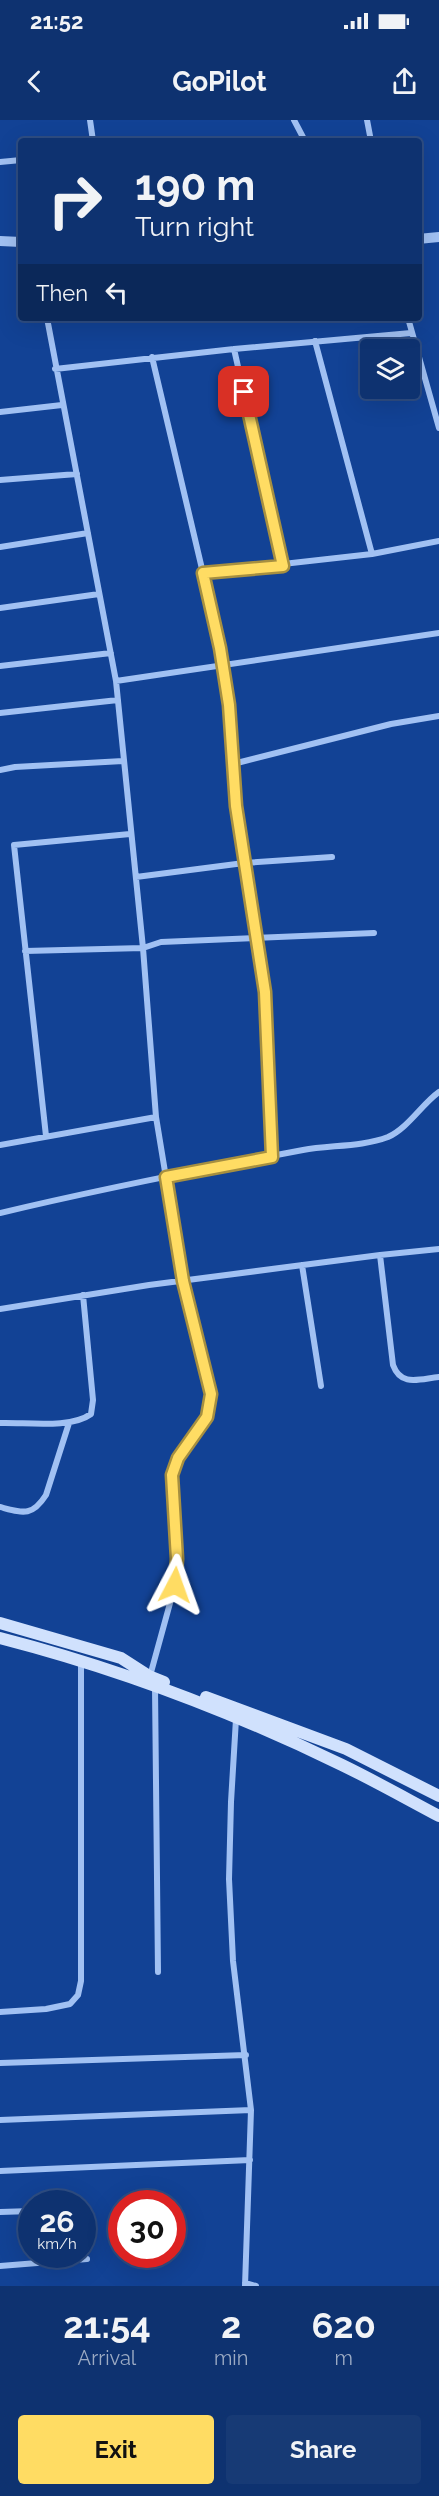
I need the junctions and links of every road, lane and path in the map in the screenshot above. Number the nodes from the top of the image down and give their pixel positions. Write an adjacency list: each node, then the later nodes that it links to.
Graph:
1 (90, 120): 4 (street)
2 (294, 120): 5 (street)
3 (367, 120): 6 (street)
4 (93, 138)
5 (303, 138)
6 (370, 138)
7 (18, 160): 8 (street)
8 (0, 162)
9 (439, 237): 10 (street)
10 (422, 239)
11 (0, 241): 12 (street)
12 (18, 242)
13 (47, 321): 19 (street)
14 (409, 321): 15 (street)
15 (411, 333): 16 (street); 22 (street)
16 (315, 341): 17 (street); 28 (street)
17 (234, 349): 18 (street); 29 (street)
18 (152, 357): 19 (street); 30 (street)
19 (56, 369): 20 (street)
20 (62, 405): 21 (street); 23 (street)
21 (0, 412)
22 (439, 428)
23 (77, 474): 24 (street); 25 (street)
24 (0, 480)
25 (88, 533): 27 (street); 31 (street)
26 (439, 541): 28 (street)
27 (0, 547)
28 (372, 555): 29 (street)
29 (283, 566): 30 (street)
30 (203, 573): 35 (street)
31 (99, 594): 32 (street); 34 (street)
32 (0, 608)
33 (439, 633): 35 (street)
34 (111, 653): 36 (street); 37 (street)
35 (222, 663): 37 (street); 42 (street)
36 (0, 666)
37 (116, 681): 38 (street)
38 (118, 699): 39 (street); 41 (street)
39 (0, 713)
40 (439, 716): 42 (street)
41 (123, 761): 43 (street); 44 (street)
42 (233, 764): 46 (street)
43 (0, 770)
44 (130, 834): 47 (street); 51 (street)
45 (332, 857): 46 (street)
46 (244, 863): 47 (street); 49 (street)
47 (136, 877): 50 (street)
48 (374, 933): 49 (street)
49 (257, 938): 50 (street); 56 (street)
50 (142, 948): 51 (street); 53 (street)
51 (25, 951): 54 (street)
52 (439, 1092): 56 (street)
53 (156, 1117): 54 (street); 57 (street)
54 (46, 1136): 55 (street)
55 (0, 1145)
56 (272, 1157): 57 (street)
57 (166, 1177): 58 (street); 62 (street)
58 (0, 1213)
59 (439, 1249): 60 (street)
60 (380, 1255): 61 (street); 65 (street)
61 (302, 1265): 62 (street); 66 (street)
62 (183, 1281): 63 (street); 73 (street)
63 (83, 1295): 64 (street); 68 (street)
64 (0, 1309)
65 (439, 1377)
66 (321, 1386)
67 (0, 1423): 68 (street)
68 (69, 1423): 69 (street)
69 (0, 1507)
70 (0, 1623): 73 (main road)
71 (0, 1638): 72 (main road)
72 (81, 1661): 73 (main road); 78 (street)
73 (152, 1682): 74 (main road); 75 (main road); 77 (street)
74 (236, 1719): 76 (main road); 79 (street)
75 (439, 1796)
76 (439, 1816)
77 (158, 1972)
78 (0, 2012)
79 (246, 2055): 80 (street); 81 (street)
80 (0, 2063)
81 (251, 2110): 82 (street); 83 (street)
82 (0, 2120)
83 (250, 2160): 84 (street); 89 (street)
84 (0, 2171)
85 (18, 2211): 86 (street)
86 (0, 2212)
87 (18, 2265): 88 (street)
88 (0, 2266)
89 (245, 2284): 90 (street)
90 (256, 2286)

